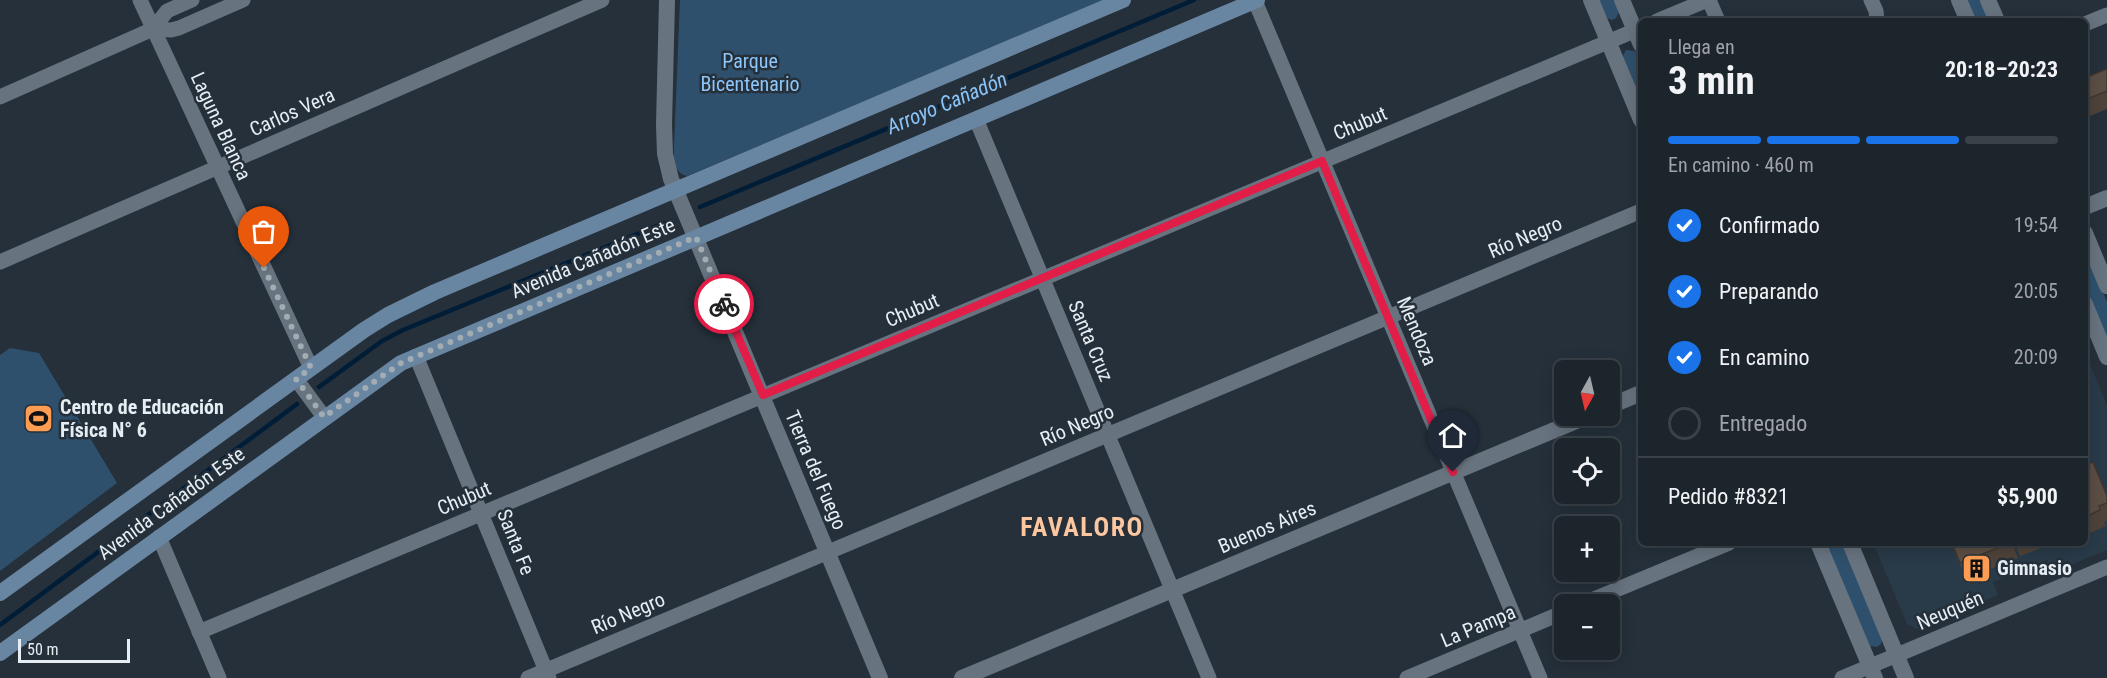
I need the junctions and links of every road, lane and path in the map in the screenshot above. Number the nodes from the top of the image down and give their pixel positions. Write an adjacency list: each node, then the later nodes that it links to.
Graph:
1 (140, 0): 21 (street, Laguna Blanca)
2 (192, 0): 21 (street)
3 (243, 0): 21 (street)
4 (602, 0): 29 (street, Carlos Vera)
5 (667, 0): 30 (street, Tierra del Fuego)
6 (1122, 0): 30 (main road, Avenida Cañadón Este)
7 (1591, 0): 24 (street)
8 (1622, 0): 22 (street)
9 (1708, 0): 15 (street); 16 (street)
10 (1871, 0): 17 (street)
11 (1959, 0): 18 (street)
12 (1988, 0): 19 (street)
13 (1256, 1): 27 (main road, Avenida Cañadón Este); 28 (street, Mendoza)
14 (2107, 15): 20 (street)
15 (1664, 18)
16 (1717, 18)
17 (1876, 18)
18 (1967, 18)
19 (1996, 18)
20 (2088, 23)
21 (153, 29): 25 (street); 29 (street, Laguna Blanca)
22 (1638, 32)
23 (1638, 34): 24 (street, Chubut)
24 (1608, 42): 26 (street); 28 (street, Chubut)
25 (0, 97)
26 (1638, 113)
27 (976, 119): 34 (main road, Avenida Cañadón Este); 37 (street, Santa Cruz)
28 (1322, 161): 37 (street, Chubut); 40 (street, Mendoza)
29 (217, 167): 36 (street, Carlos Vera); 43 (street, Laguna Blanca)
30 (675, 190): 34 (street, Tierra del Fuego); 43 (main road, Avenida Cañadón Este)
31 (2107, 198): 32 (street)
32 (2088, 206)
33 (1638, 212): 40 (street, Río Negro)
34 (696, 237): 41 (main road, Avenida Cañadón Este); 46 (street, Tierra del Fuego)
35 (2088, 239): 38 (street)
36 (0, 262)
37 (1042, 278): 46 (street, Chubut); 50 (street, Santa Cruz)
38 (2107, 286)
39 (2088, 311): 42 (street)
40 (1388, 318): 50 (street, Río Negro); 51 (street, Mendoza)
41 (416, 356): 48 (main road, Avenida Cañadón Este); 52 (street, Santa Fe)
42 (2107, 357)
43 (311, 368): 44 (main road, Avenida Cañadón Este)
44 (296, 379): 48 (street); 60 (main road, Avenida Cañadón Este)
45 (1638, 394): 47 (street)
46 (763, 395): 52 (street, Chubut); 57 (street, Tierra del Fuego)
47 (1620, 402)
48 (324, 417): 53 (main road, Avenida Cañadón Este)
49 (1564, 426): 51 (street, Buenos Aires)
50 (1108, 435): 57 (street, Río Negro); 59 (street, Santa Cruz)
51 (1453, 472): 59 (street, Buenos Aires); 63 (street, Mendoza)
52 (481, 513): 64 (street, Chubut); 68 (street, Santa Fe)
53 (159, 537): 64 (street); 65 (main road, Avenida Cañadón Este)
54 (1722, 546): 61 (street)
55 (1819, 546): 67 (street)
56 (1851, 546): 66 (street)
57 (828, 552): 68 (street, Río Negro); 71 (street, Tierra del Fuego)
58 (2107, 567): 66 (street, Neuquén)
59 (1172, 590): 72 (street, Buenos Aires); 73 (street, Santa Cruz)
60 (0, 593)
61 (1606, 594)
62 (1554, 616): 63 (street, La Pampa)
63 (1520, 631): 74 (street, La Pampa); 75 (street, Mendoza)
64 (199, 632): 69 (street)
65 (0, 653)
66 (1897, 655): 67 (street, Neuquén); 77 (street)
67 (1872, 672): 76 (street, Neuquén)
68 (548, 674): 70 (street, Río Negro)
69 (219, 678)
70 (528, 678)
71 (880, 678)
72 (962, 678)
73 (1209, 678)
74 (1407, 678)
75 (1540, 678)
76 (1842, 678)
77 (1906, 678)

